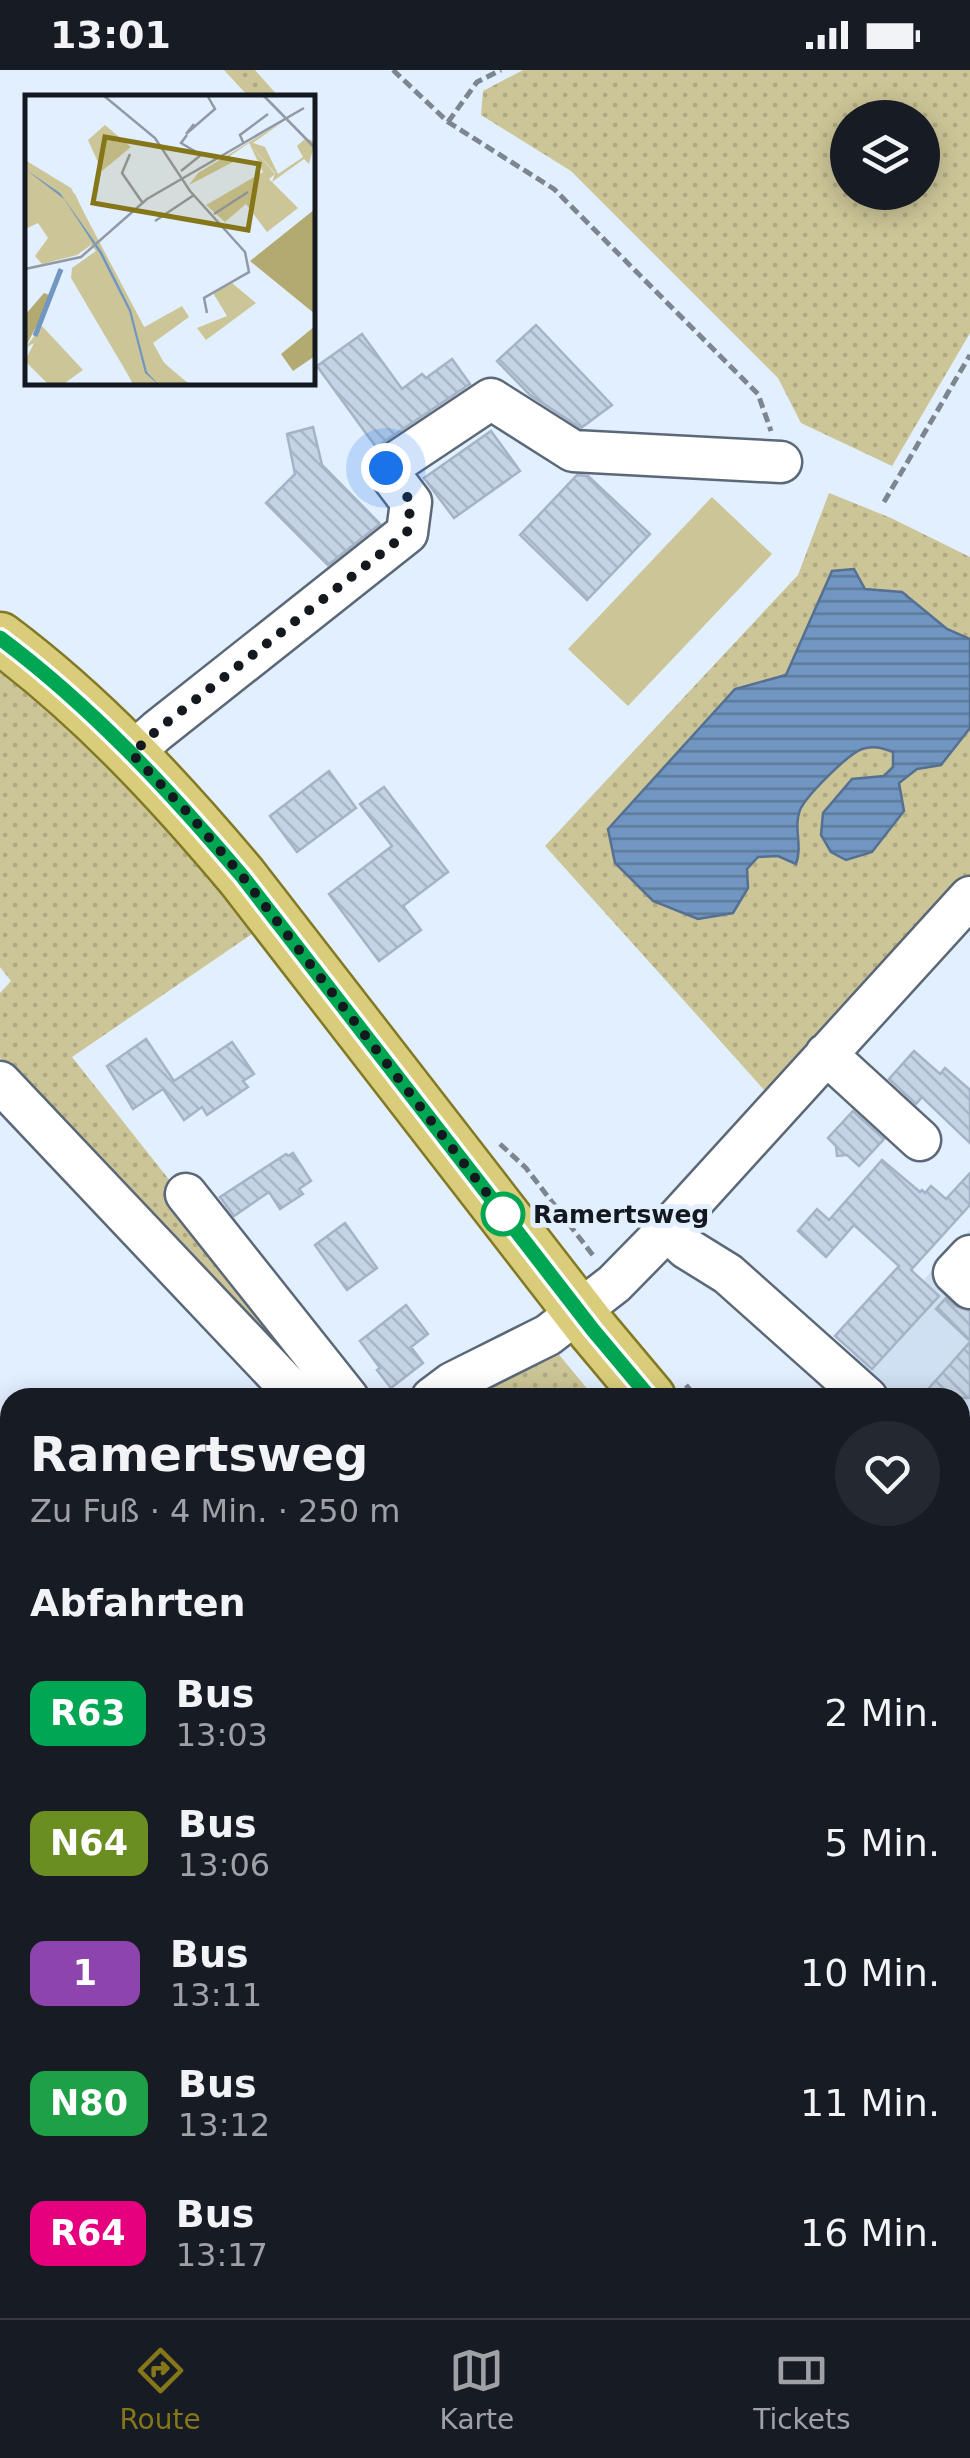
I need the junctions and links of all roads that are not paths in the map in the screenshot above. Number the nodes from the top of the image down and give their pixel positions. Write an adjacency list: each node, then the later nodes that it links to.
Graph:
1 (782, 462): 3 (street)
2 (0, 638): 3 (main road)
3 (132, 754): 12 (main road)
4 (970, 897): 5 (street)
5 (826, 1054): 7 (street); 9 (street)
6 (0, 1082): 13 (street)
7 (920, 1140)
8 (186, 1194): 14 (street)
9 (667, 1230): 12 (street); 17 (street)
10 (970, 1256): 11 (street)
11 (970, 1288)
12 (579, 1311): 15 (street); 16 (main road)
13 (290, 1388)
14 (340, 1388)
15 (445, 1388)
16 (642, 1388)
17 (856, 1388)

